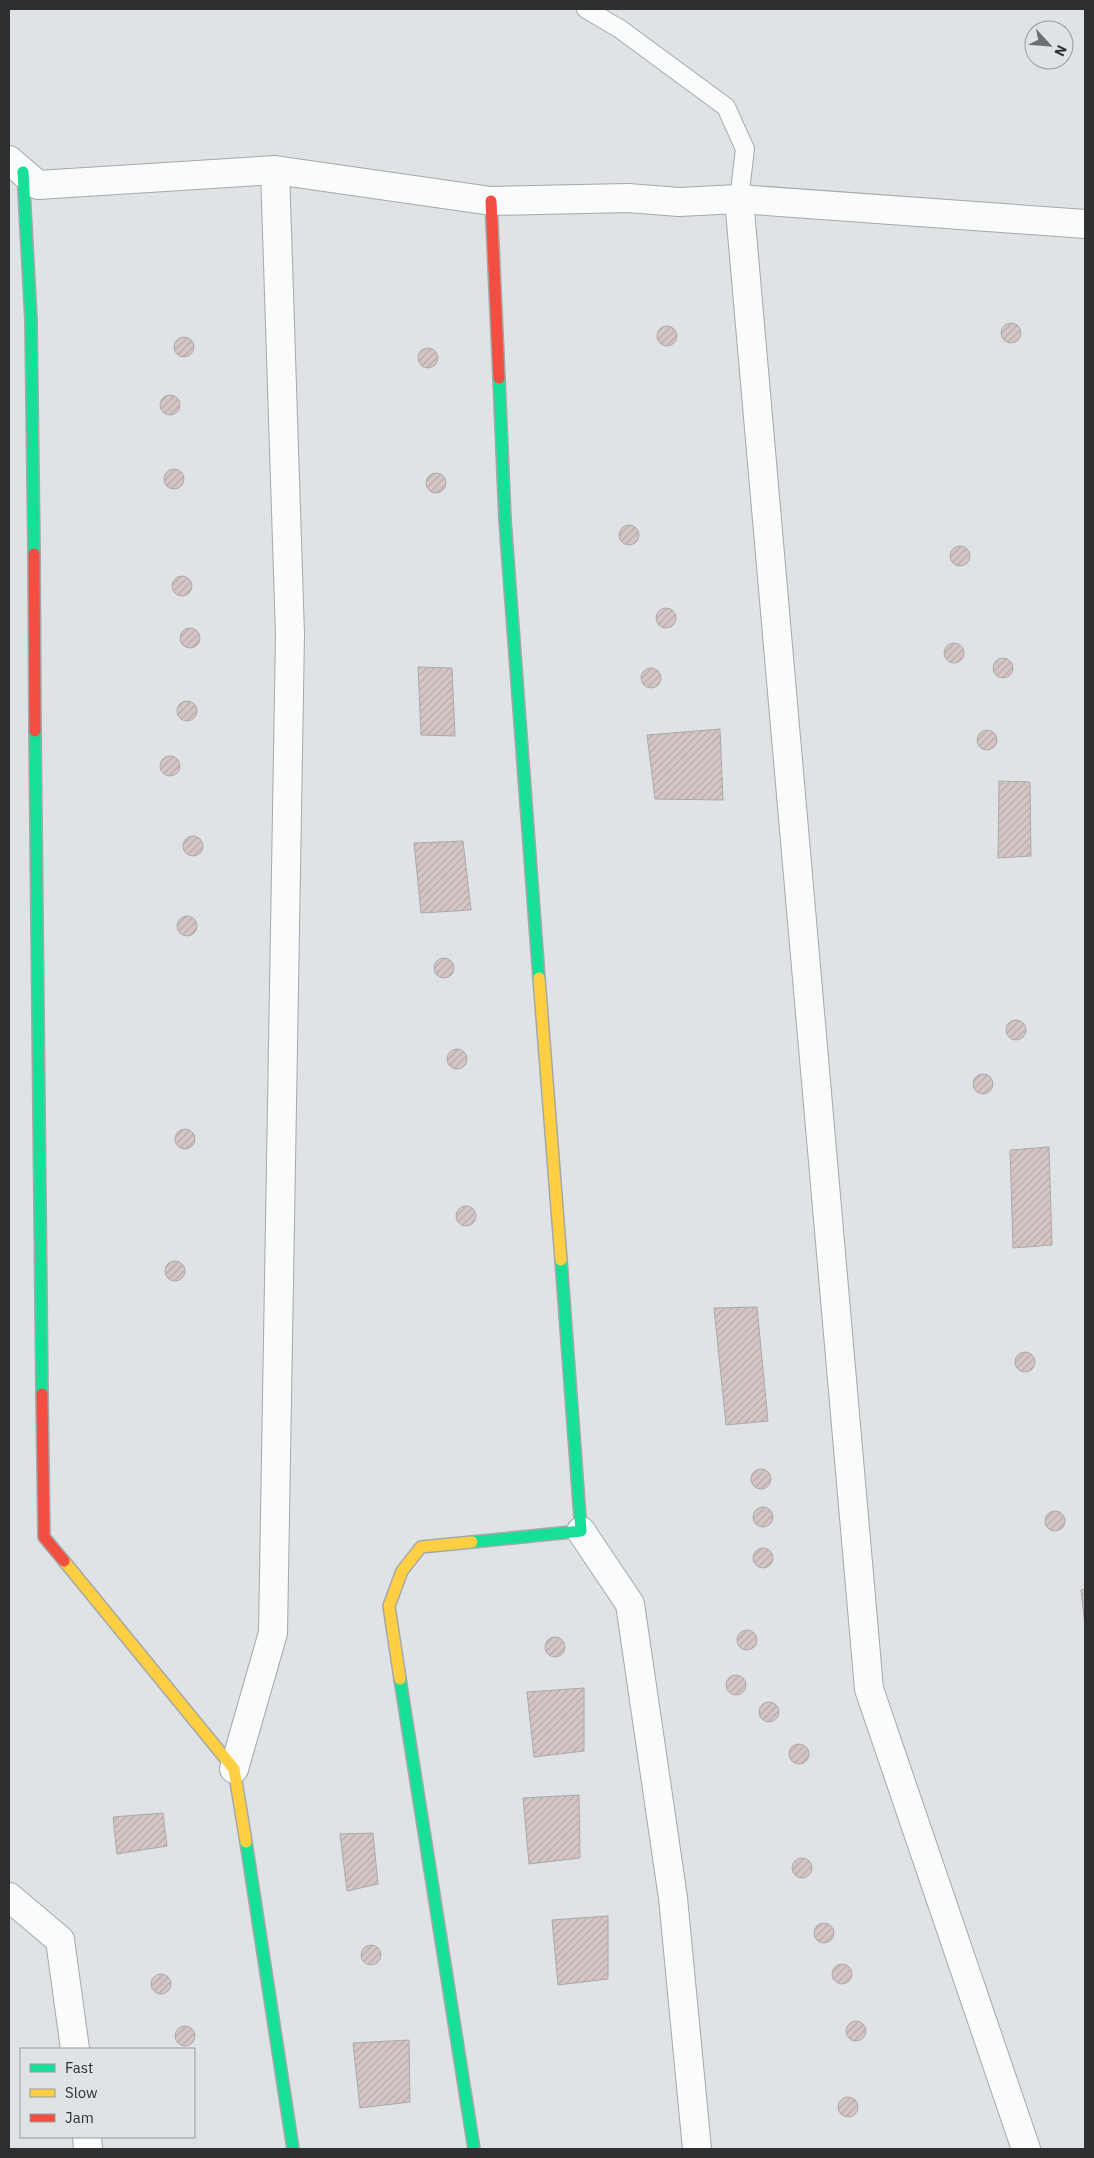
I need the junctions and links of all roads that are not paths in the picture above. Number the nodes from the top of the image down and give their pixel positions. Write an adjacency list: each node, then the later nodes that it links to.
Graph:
1 (586, 9): 4 (lane)
2 (16, 166): 3 (street); 8 (street)
3 (274, 170): 5 (street); 8 (street)
4 (739, 199): 5 (street); 6 (street); 14 (street)
5 (491, 201): 7 (street)
6 (1085, 224)
7 (581, 1531): 12 (street); 13 (street)
8 (234, 1769): 11 (street)
9 (9, 1897): 10 (street)
10 (75, 2048)
11 (293, 2149)
12 (474, 2149)
13 (697, 2149)
14 (1026, 2149)

